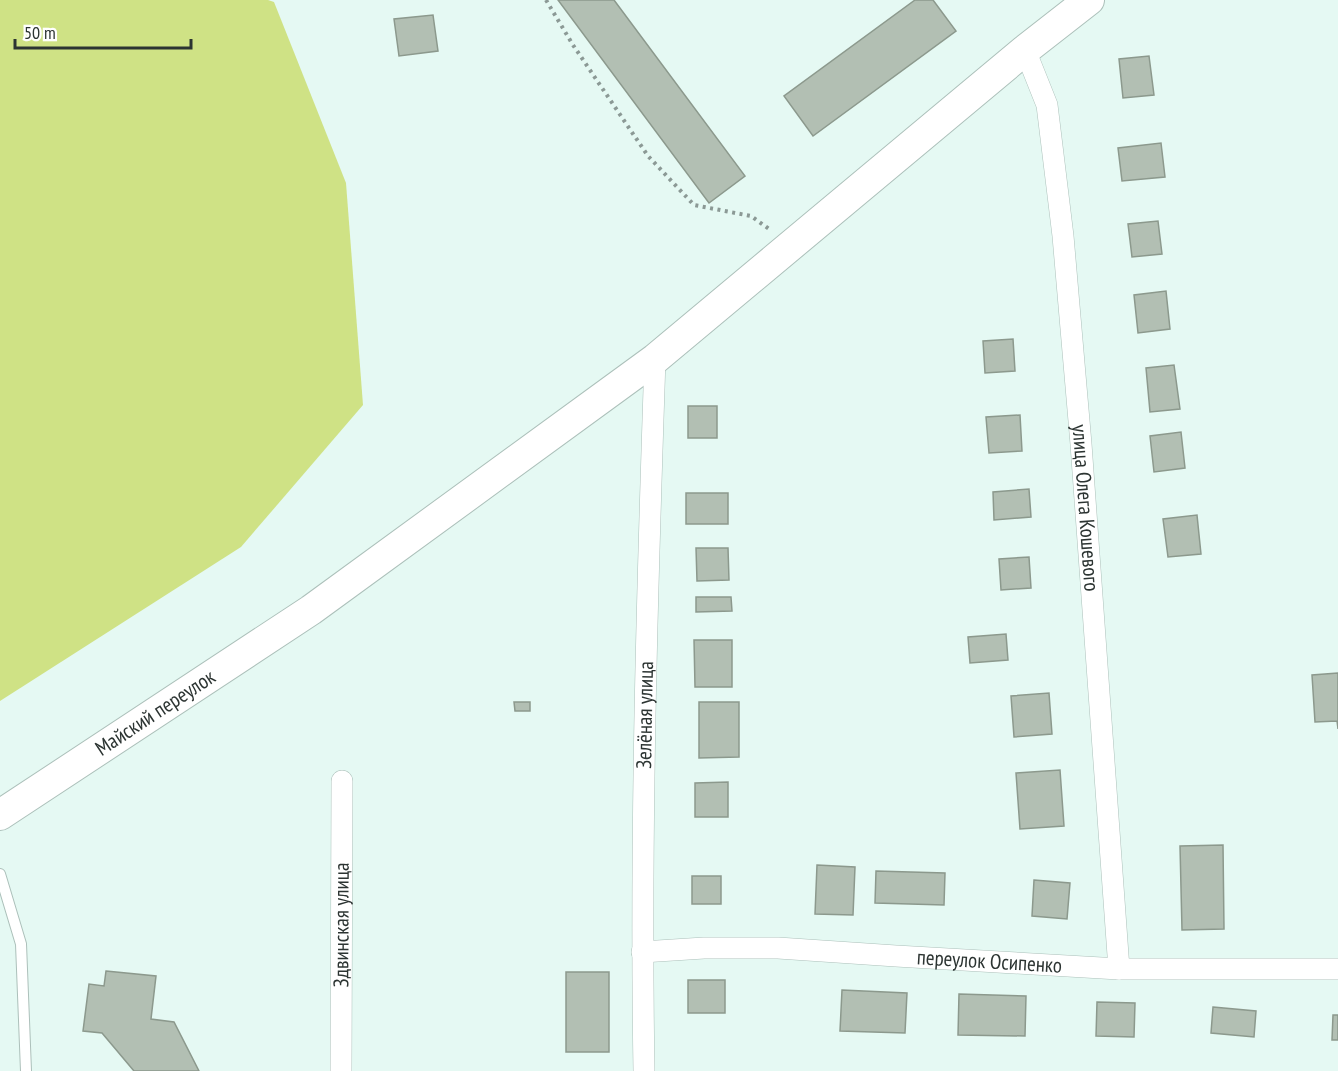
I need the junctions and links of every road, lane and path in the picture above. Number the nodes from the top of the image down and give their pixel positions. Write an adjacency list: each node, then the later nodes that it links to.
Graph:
1 (546, 0): 4 (path)
2 (1089, 0): 3 (main road, Майский переулок)
3 (1025, 50): 4 (main road, Майский переулок); 10 (street, улица Олега Кошевого)
4 (791, 246): 5 (main road, Майский переулок)
5 (655, 360): 7 (main road, Майский переулок); 9 (street, Зелёная улица)
6 (342, 781): 13 (street, Здвинская улица)
7 (0, 815)
8 (0, 874): 12 (lane)
9 (642, 952): 10 (street, переулок Осипенко); 14 (street, Зелёная улица)
10 (1119, 969): 11 (street, переулок Осипенко)
11 (1338, 969)
12 (26, 1071)
13 (342, 1071)
14 (644, 1071)

